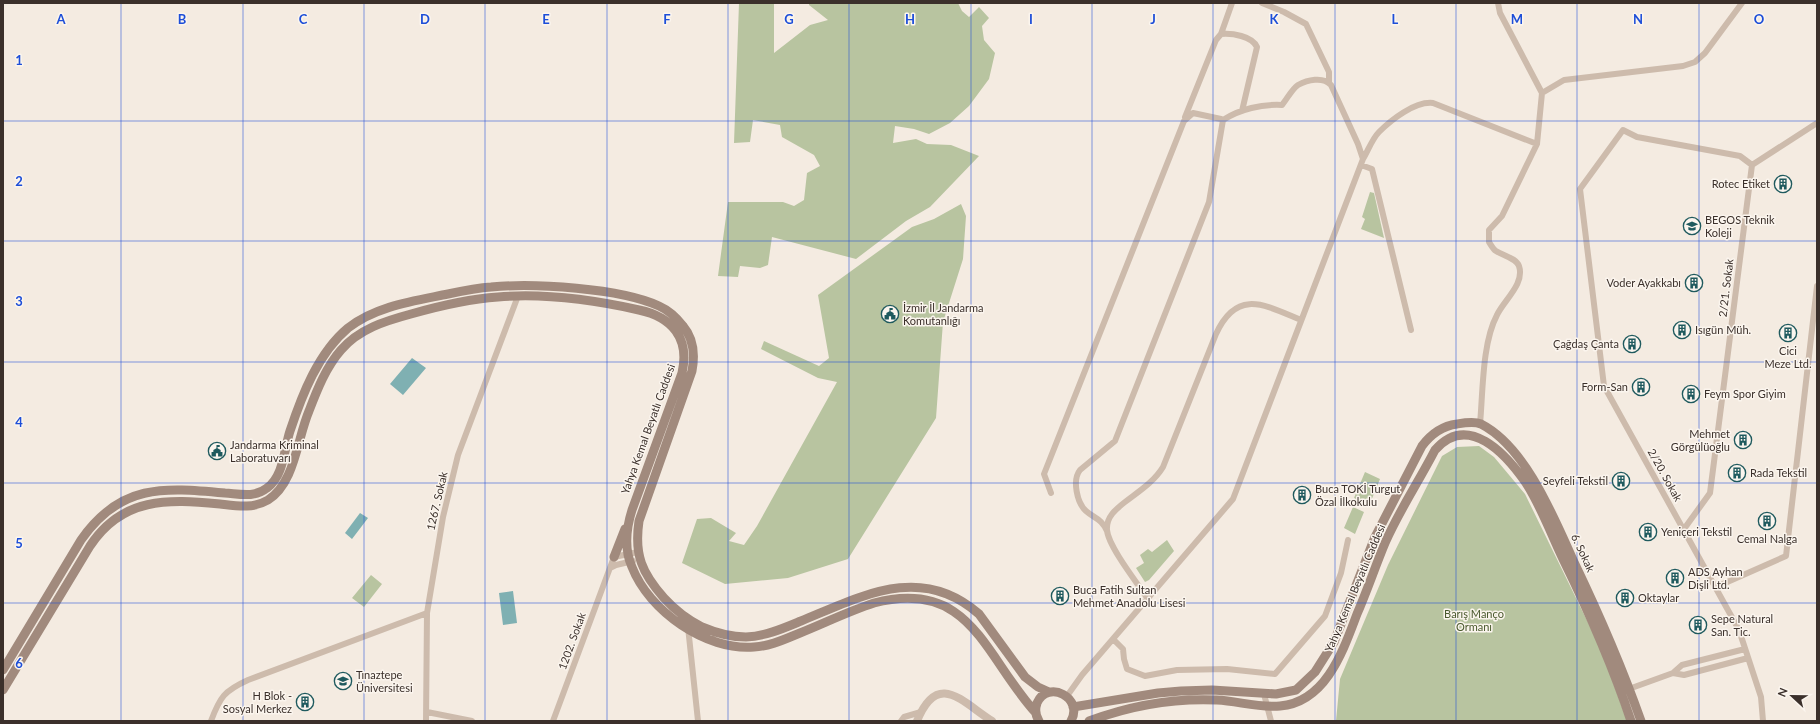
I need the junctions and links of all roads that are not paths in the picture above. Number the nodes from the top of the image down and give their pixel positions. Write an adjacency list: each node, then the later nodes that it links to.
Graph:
1 (1232, 3): 5 (street)
2 (1262, 3): 6 (street)
3 (1498, 3): 7 (street)
4 (1742, 3): 7 (street)
5 (1221, 34): 8 (street); 10 (street)
6 (1329, 83): 8 (street); 13 (street)
7 (1542, 93): 12 (street)
8 (1242, 111): 9 (street)
9 (1223, 120): 10 (street); 24 (street)
10 (1184, 121): 21 (street)
11 (1817, 123): 14 (street)
12 (1537, 144): 13 (street); 19 (street)
13 (1362, 162): 17 (street); 18 (street)
14 (1752, 165): 23 (street, 2/21. Sokak); 23 (street, 2/20. Sokak)
15 (1817, 286): 30 (street)
16 (518, 296): 22 (main road, Yahya Kemal Beyatlı Caddesi); 32 (street, 1267. Sokak); 38 (main road, Yahya Kemal Beyatlı Caddesi)
17 (1301, 320): 24 (street); 31 (street)
18 (1411, 330)
19 (1480, 424): 42 (main road, 6. Sokak); 44 (main road, Yahya Kemal Beyatlı Caddesi)
20 (1472, 435): 42 (main road, 6. Sokak); 46 (main road, Yahya Kemal Beyatlı Caddesi)
21 (1050, 493)
22 (632, 510): 27 (main road); 28 (main road, Yahya Kemal Beyatlı Caddesi)
23 (1684, 529): 30 (street, 2/20. Sokak)
24 (1107, 530): 31 (street)
25 (1348, 540): 34 (street)
26 (639, 555): 28 (street); 33 (main road, Yahya Kemal Beyatlı Caddesi); 37 (main road, Yahya Kemal Beyatlı Caddesi)
27 (614, 557): 28 (street); 29 (street, 1202. Sokak)
28 (629, 557): 29 (street); 33 (main road, Yahya Kemal Beyatlı Caddesi)
29 (610, 568): 54 (street, 1202. Sokak)
30 (1716, 587): 35 (street, 2/20. Sokak)
31 (1148, 599): 34 (street)
32 (427, 613): 48 (street, 1267. Sokak); 51 (street)
33 (688, 624): 43 (main road, Yahya Kemal Beyatlı Caddesi); 50 (main road, Yahya Kemal Beyatlı Caddesi); 55 (street)
34 (1114, 639): 45 (street)
35 (1744, 649): 36 (street, 2/20. Sokak); 40 (street)
36 (1748, 658): 40 (street); 64 (street, 2/20. Sokak)
37 (8, 661): 38 (main road); 39 (main road, Yahya Kemal Beyatlı Caddesi)
38 (18, 666): 41 (main road, Yahya Kemal Beyatlı Caddesi)
39 (3, 670)
40 (1673, 673): 42 (street)
41 (3, 690)
42 (1625, 690): 62 (main road, 6. Sokak); 63 (main road, 6. Sokak)
43 (1049, 692): 45 (main road, Yahya Kemal Beyatlı Caddesi); 50 (main road)
44 (1264, 694): 46 (street); 47 (main road, Yahya Kemal Beyatlı Caddesi)
45 (1067, 696): 47 (main road)
46 (1268, 706): 60 (main road, Yahya Kemal Beyatlı Caddesi); 61 (street)
47 (1073, 707): 59 (main road)
48 (427, 712): 52 (street, 1267. Sokak); 53 (street)
49 (921, 712): 56 (street); 57 (street); 58 (street)
50 (1037, 717)
51 (211, 721)
52 (426, 721)
53 (472, 721)
54 (553, 721)
55 (698, 721)
56 (901, 721)
57 (917, 721)
58 (992, 721)
59 (1070, 721)
60 (1089, 721)
61 (1271, 721)
62 (1631, 721)
63 (1641, 721)
64 (1763, 721)

